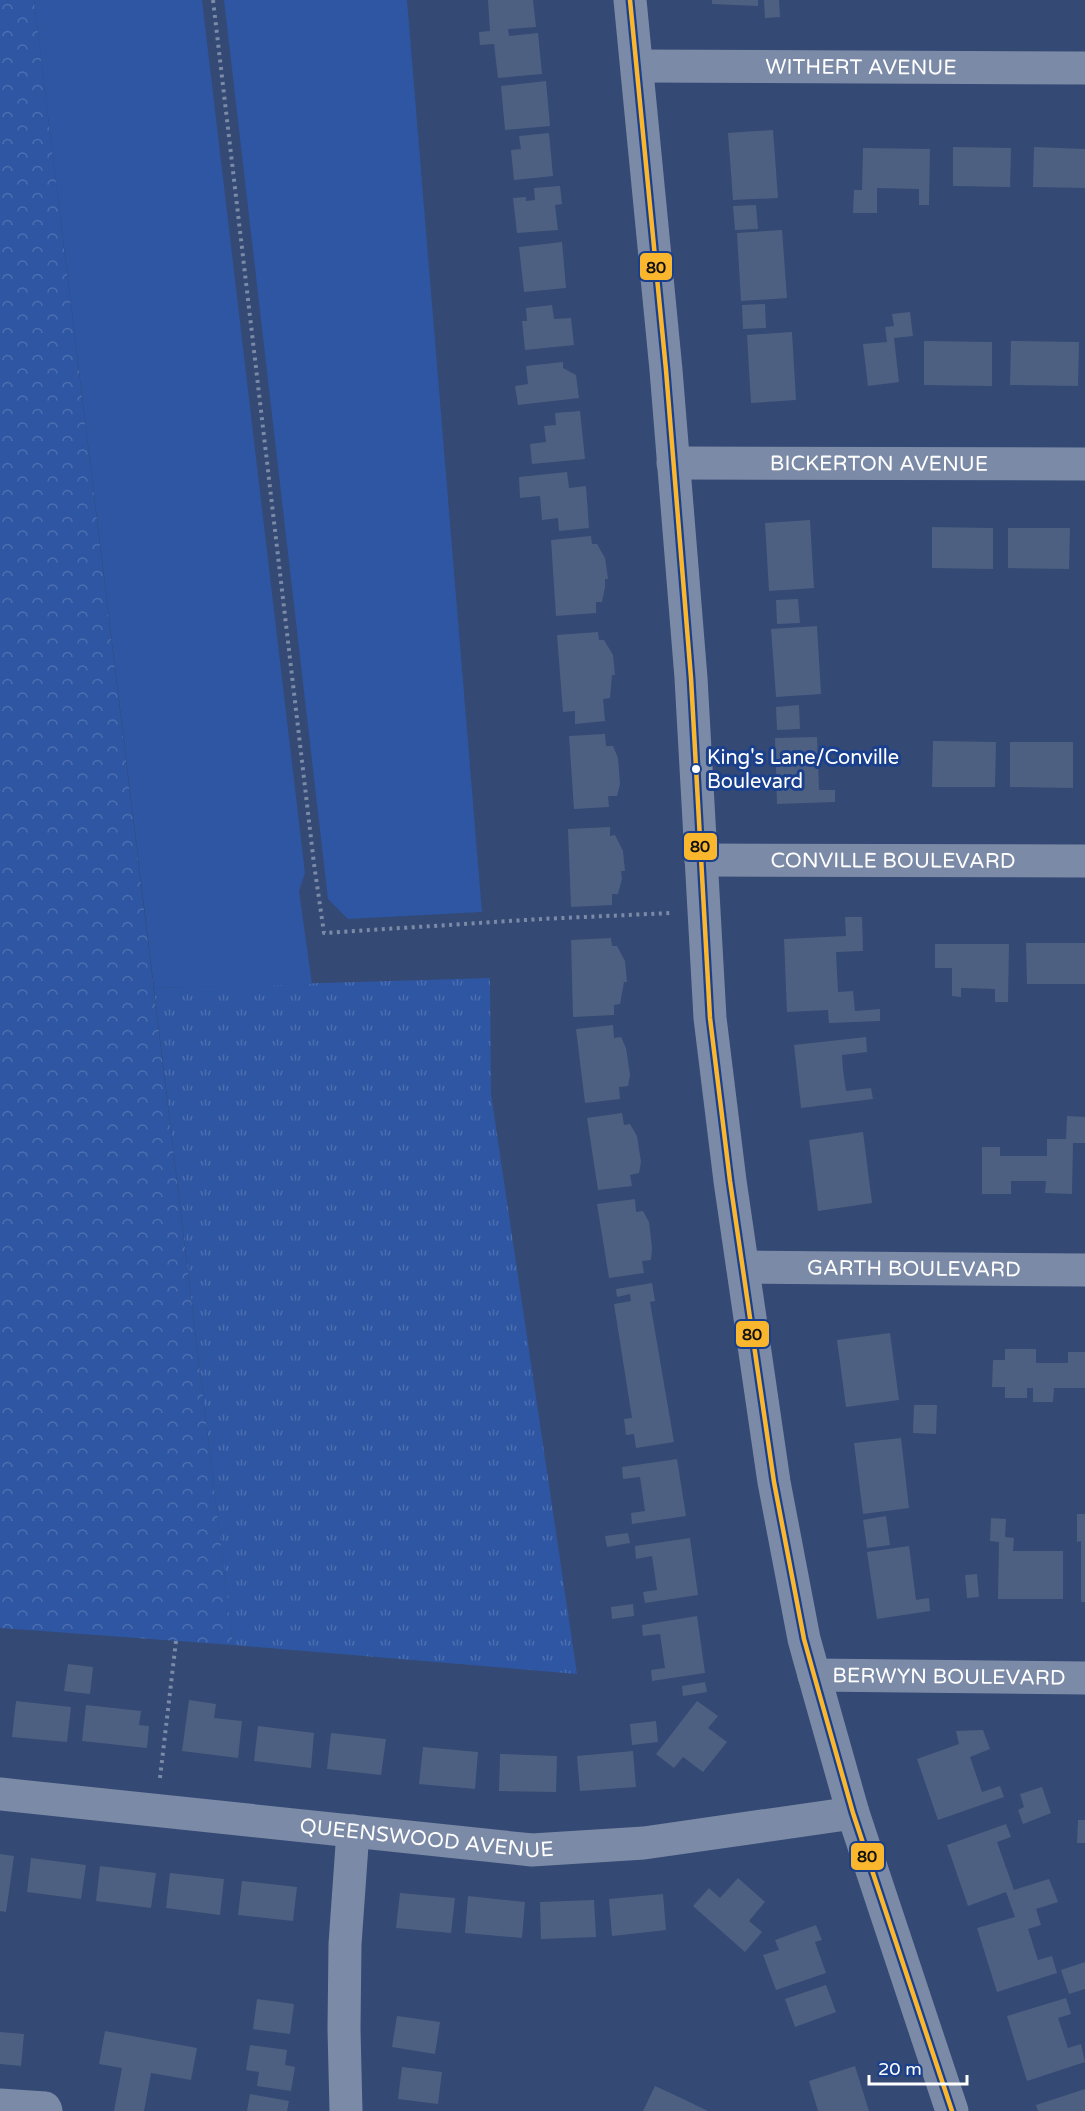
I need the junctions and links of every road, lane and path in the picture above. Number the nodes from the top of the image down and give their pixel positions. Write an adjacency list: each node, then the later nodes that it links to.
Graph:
1 (213, 0): 9 (path)
2 (630, 0): 3 (street)
3 (637, 66): 4 (street, WITHERT AVENUE); 5 (street)
4 (1085, 68)
5 (673, 463): 6 (street, BICKERTON AVENUE); 7 (street)
6 (1085, 464)
7 (702, 860): 8 (street, CONVILLE BOULEVARD); 9 (street)
8 (1085, 861)
9 (704, 913): 10 (street)
10 (743, 1267): 11 (street, GARTH BOULEVARD); 13 (street)
11 (1085, 1269)
12 (176, 1641): 16 (path)
13 (814, 1675): 14 (street, BERWYN BOULEVARD); 17 (street)
14 (1085, 1678)
15 (0, 1794): 16 (street, QUEENSWOOD AVENUE)
16 (157, 1810): 18 (street, QUEENSWOOD AVENUE)
17 (853, 1813): 18 (street, QUEENSWOOD AVENUE); 22 (street)
18 (353, 1831): 21 (street)
19 (0, 2105): 20 (street)
20 (45, 2109)
21 (346, 2111)
22 (952, 2111)

